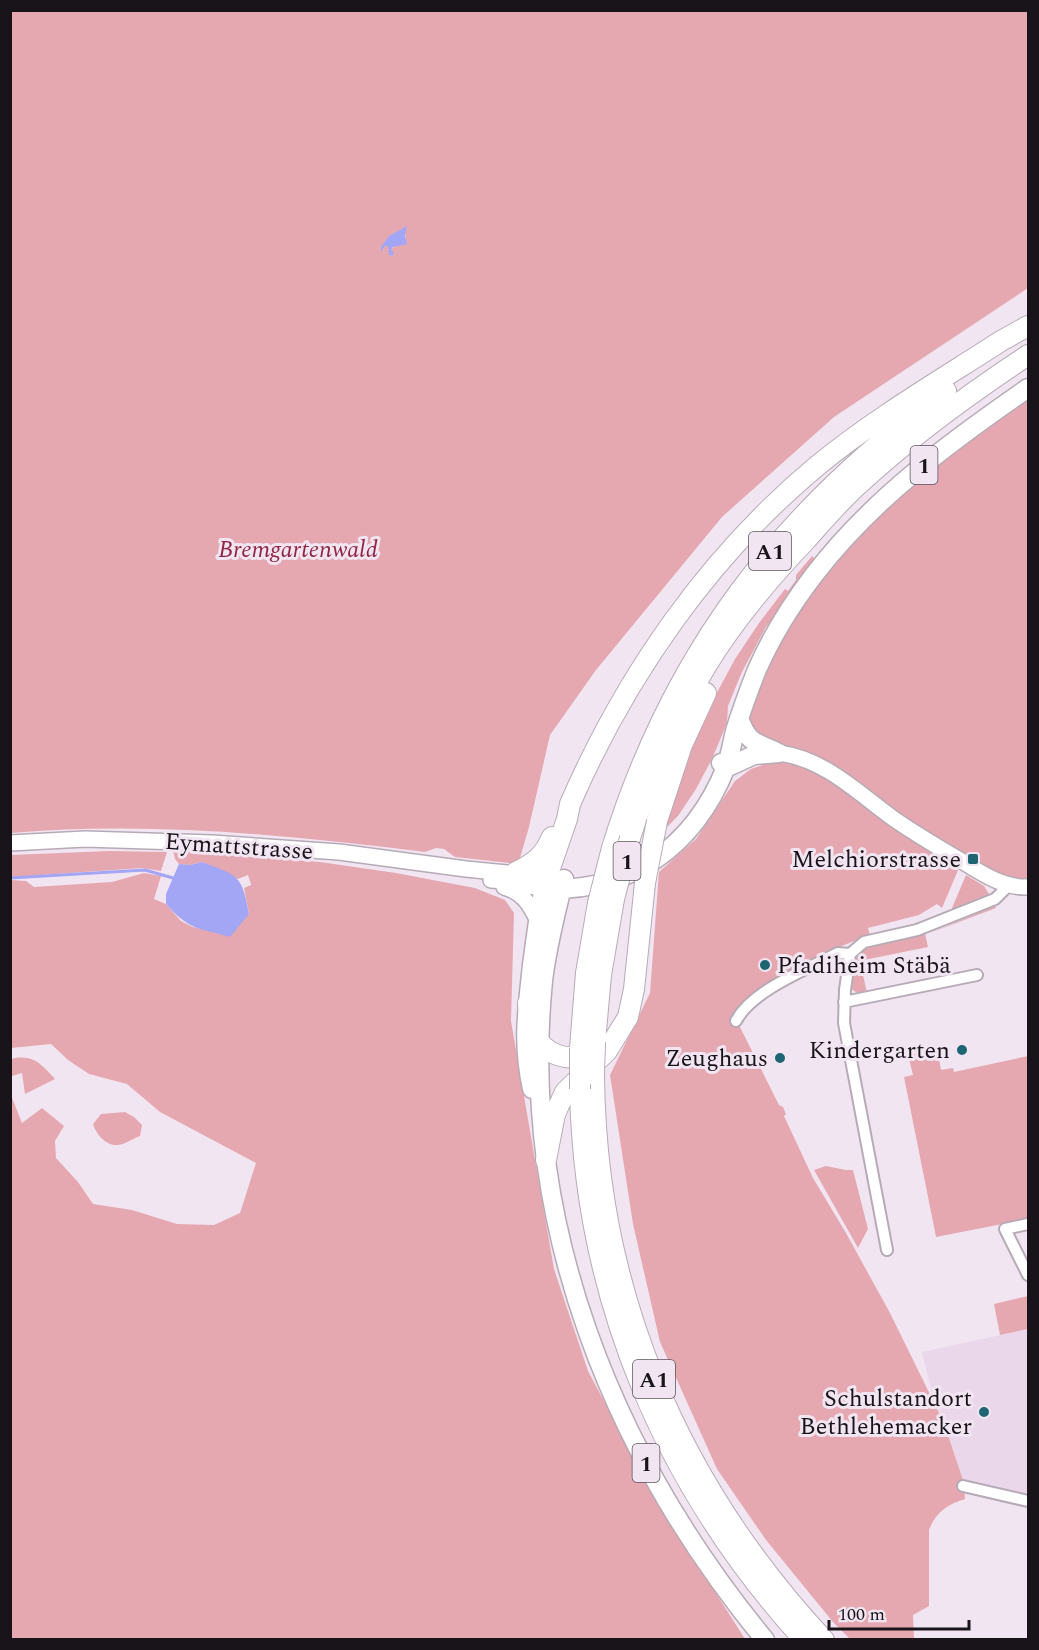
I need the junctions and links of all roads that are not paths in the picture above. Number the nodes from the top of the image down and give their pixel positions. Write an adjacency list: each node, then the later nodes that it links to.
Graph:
1 (1029, 326): 9 (highway)
2 (1029, 333): 17 (highway, A1, bridge)
3 (1029, 355): 5 (highway, A1)
4 (1029, 388): 6 (main road, 1)
5 (812, 533): 17 (highway, A1, bridge); 24 (highway, bridge)
6 (737, 724): 7 (main road); 8 (main road, 1)
7 (779, 753): 8 (main road); 15 (main road)
8 (721, 763): 14 (main road, Eymattstrasse / 1)
9 (570, 804): 12 (highway); 14 (highway)
10 (10, 843): 11 (main road, Eymattstrasse)
11 (466, 869): 12 (main road, Eymattstrasse); 13 (main road, Eymattstrasse)
12 (516, 872): 14 (main road, Eymattstrasse)
13 (491, 880): 14 (main road, Eymattstrasse); 18 (main road, Eymattstrasse)
14 (554, 883): 18 (main road, 1); 25 (main road, 1)
15 (1009, 885): 16 (main road); 19 (street)
16 (1029, 887)
17 (606, 901): 26 (highway, A1)
18 (537, 919): 22 (main road, 1)
19 (850, 954): 21 (street); 23 (street)
20 (977, 975): 21 (street)
21 (844, 1002): 30 (street)
22 (528, 1003): 25 (highway); 27 (main road, 1)
23 (736, 1021)
24 (622, 1029): 25 (highway); 28 (highway)
25 (541, 1044): 27 (main road, 1)
26 (587, 1045): 35 (highway, A1, bridge); 36 (highway, A1, bridge)
27 (542, 1132): 28 (main road, 1)
28 (546, 1160): 34 (main road, 1)
29 (1029, 1224): 31 (street)
30 (887, 1250)
31 (1029, 1275)
32 (963, 1486): 33 (street)
33 (1029, 1501)
34 (765, 1640)
35 (804, 1640)
36 (824, 1640)

